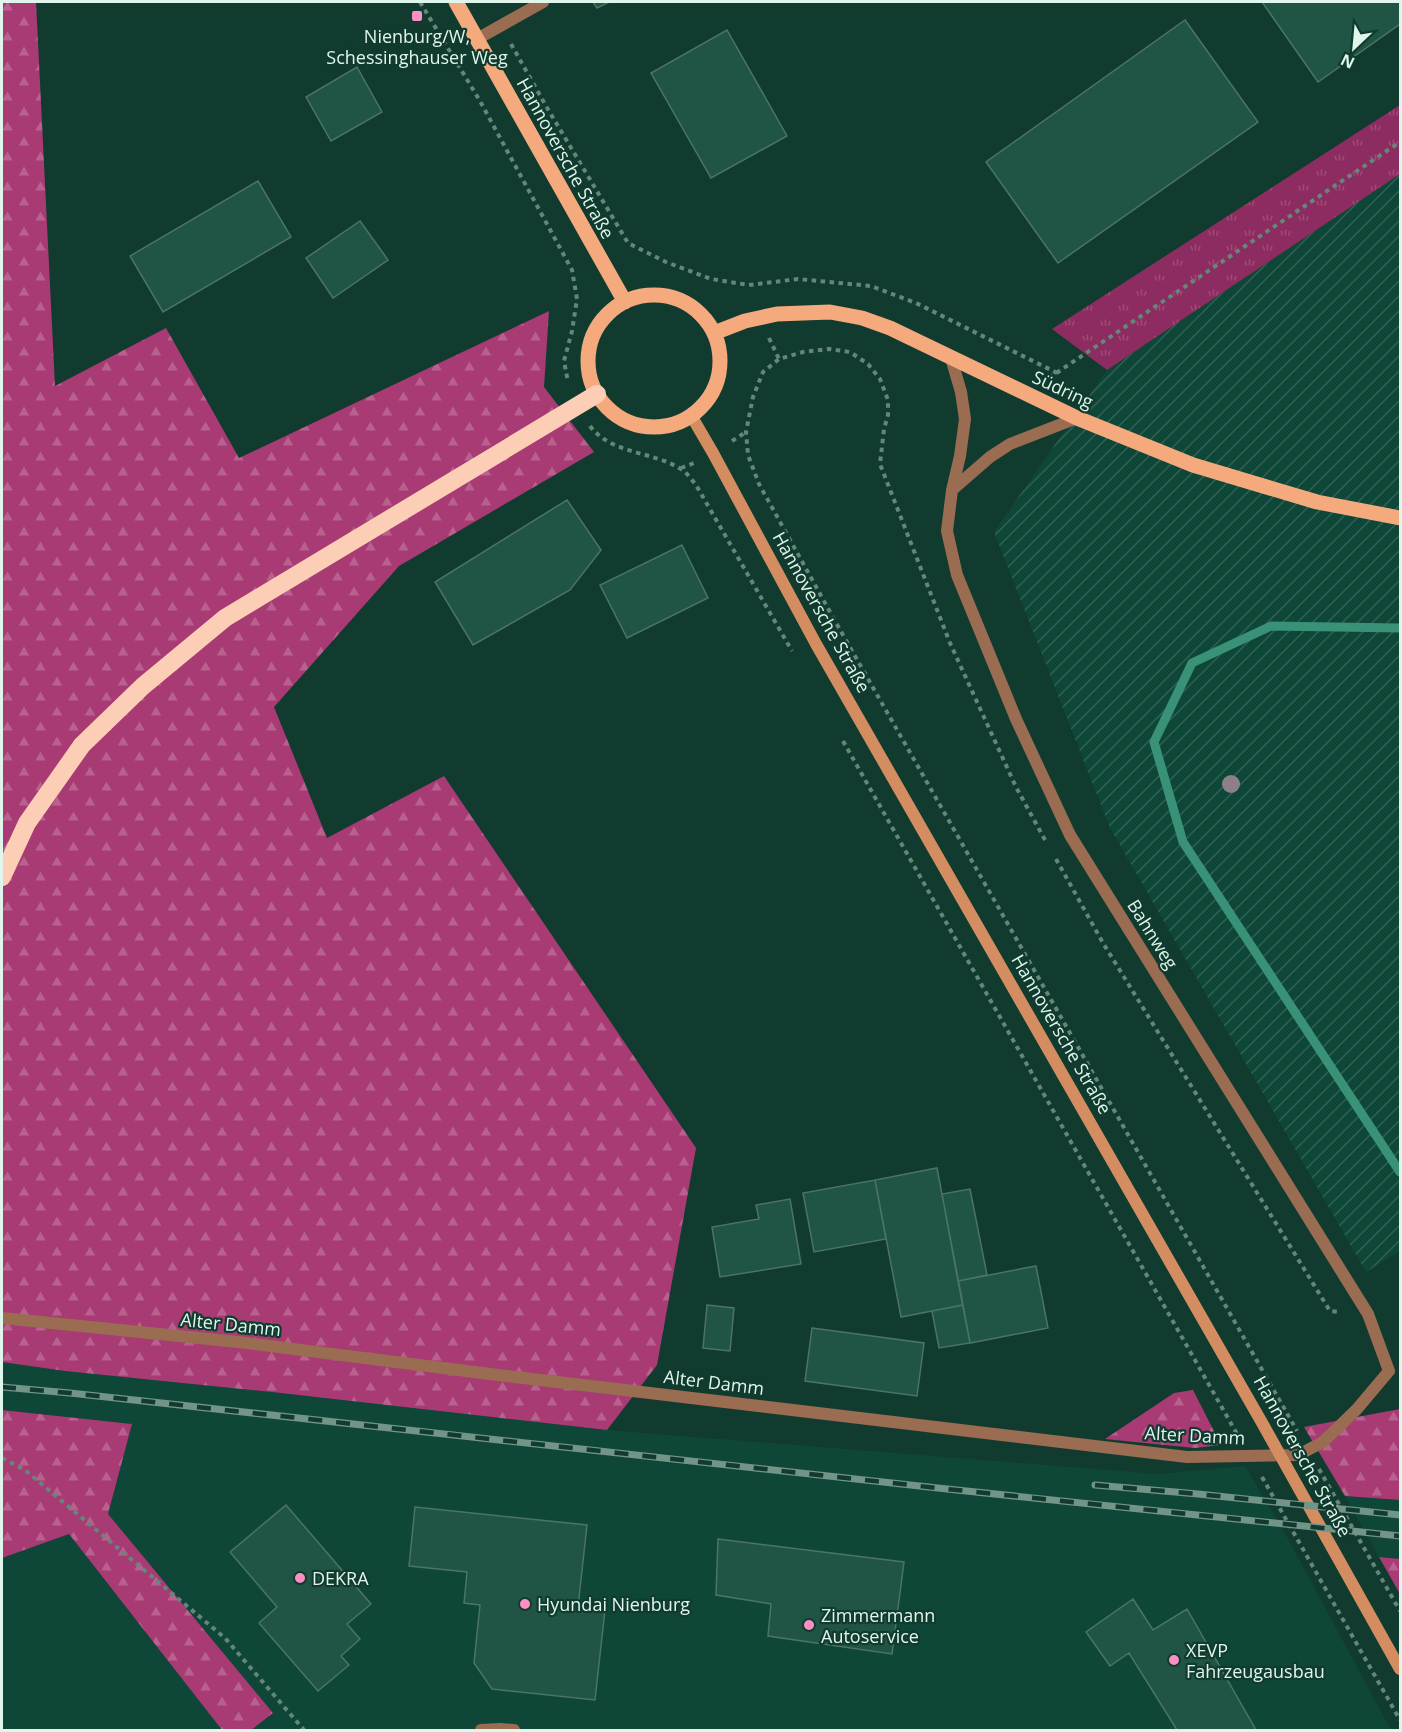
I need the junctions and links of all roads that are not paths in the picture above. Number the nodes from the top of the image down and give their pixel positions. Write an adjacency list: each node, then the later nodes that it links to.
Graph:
1 (456, 2): 3 (main road, Hannoversche Straße)
2 (543, 2): 3 (street)
3 (477, 39): 4 (main road, Hannoversche Straße)
4 (625, 302): 5 (main road); 7 (main road)
5 (714, 333): 6 (main road, Südring); 8 (main road)
6 (951, 358): 9 (main road, Südring); 10 (street, Bahnweg)
7 (597, 394): 8 (main road); 12 (highway)
8 (692, 417): 15 (street, Hannoversche Straße)
9 (1077, 418): 10 (street); 11 (main road, Südring)
10 (952, 490): 14 (street, Bahnweg)
11 (1401, 518)
12 (2, 877)
13 (2, 1318): 14 (street, Alter Damm)
14 (1395, 1372)
15 (1401, 1669)
16 (481, 1731): 17 (street)
17 (514, 1731)

